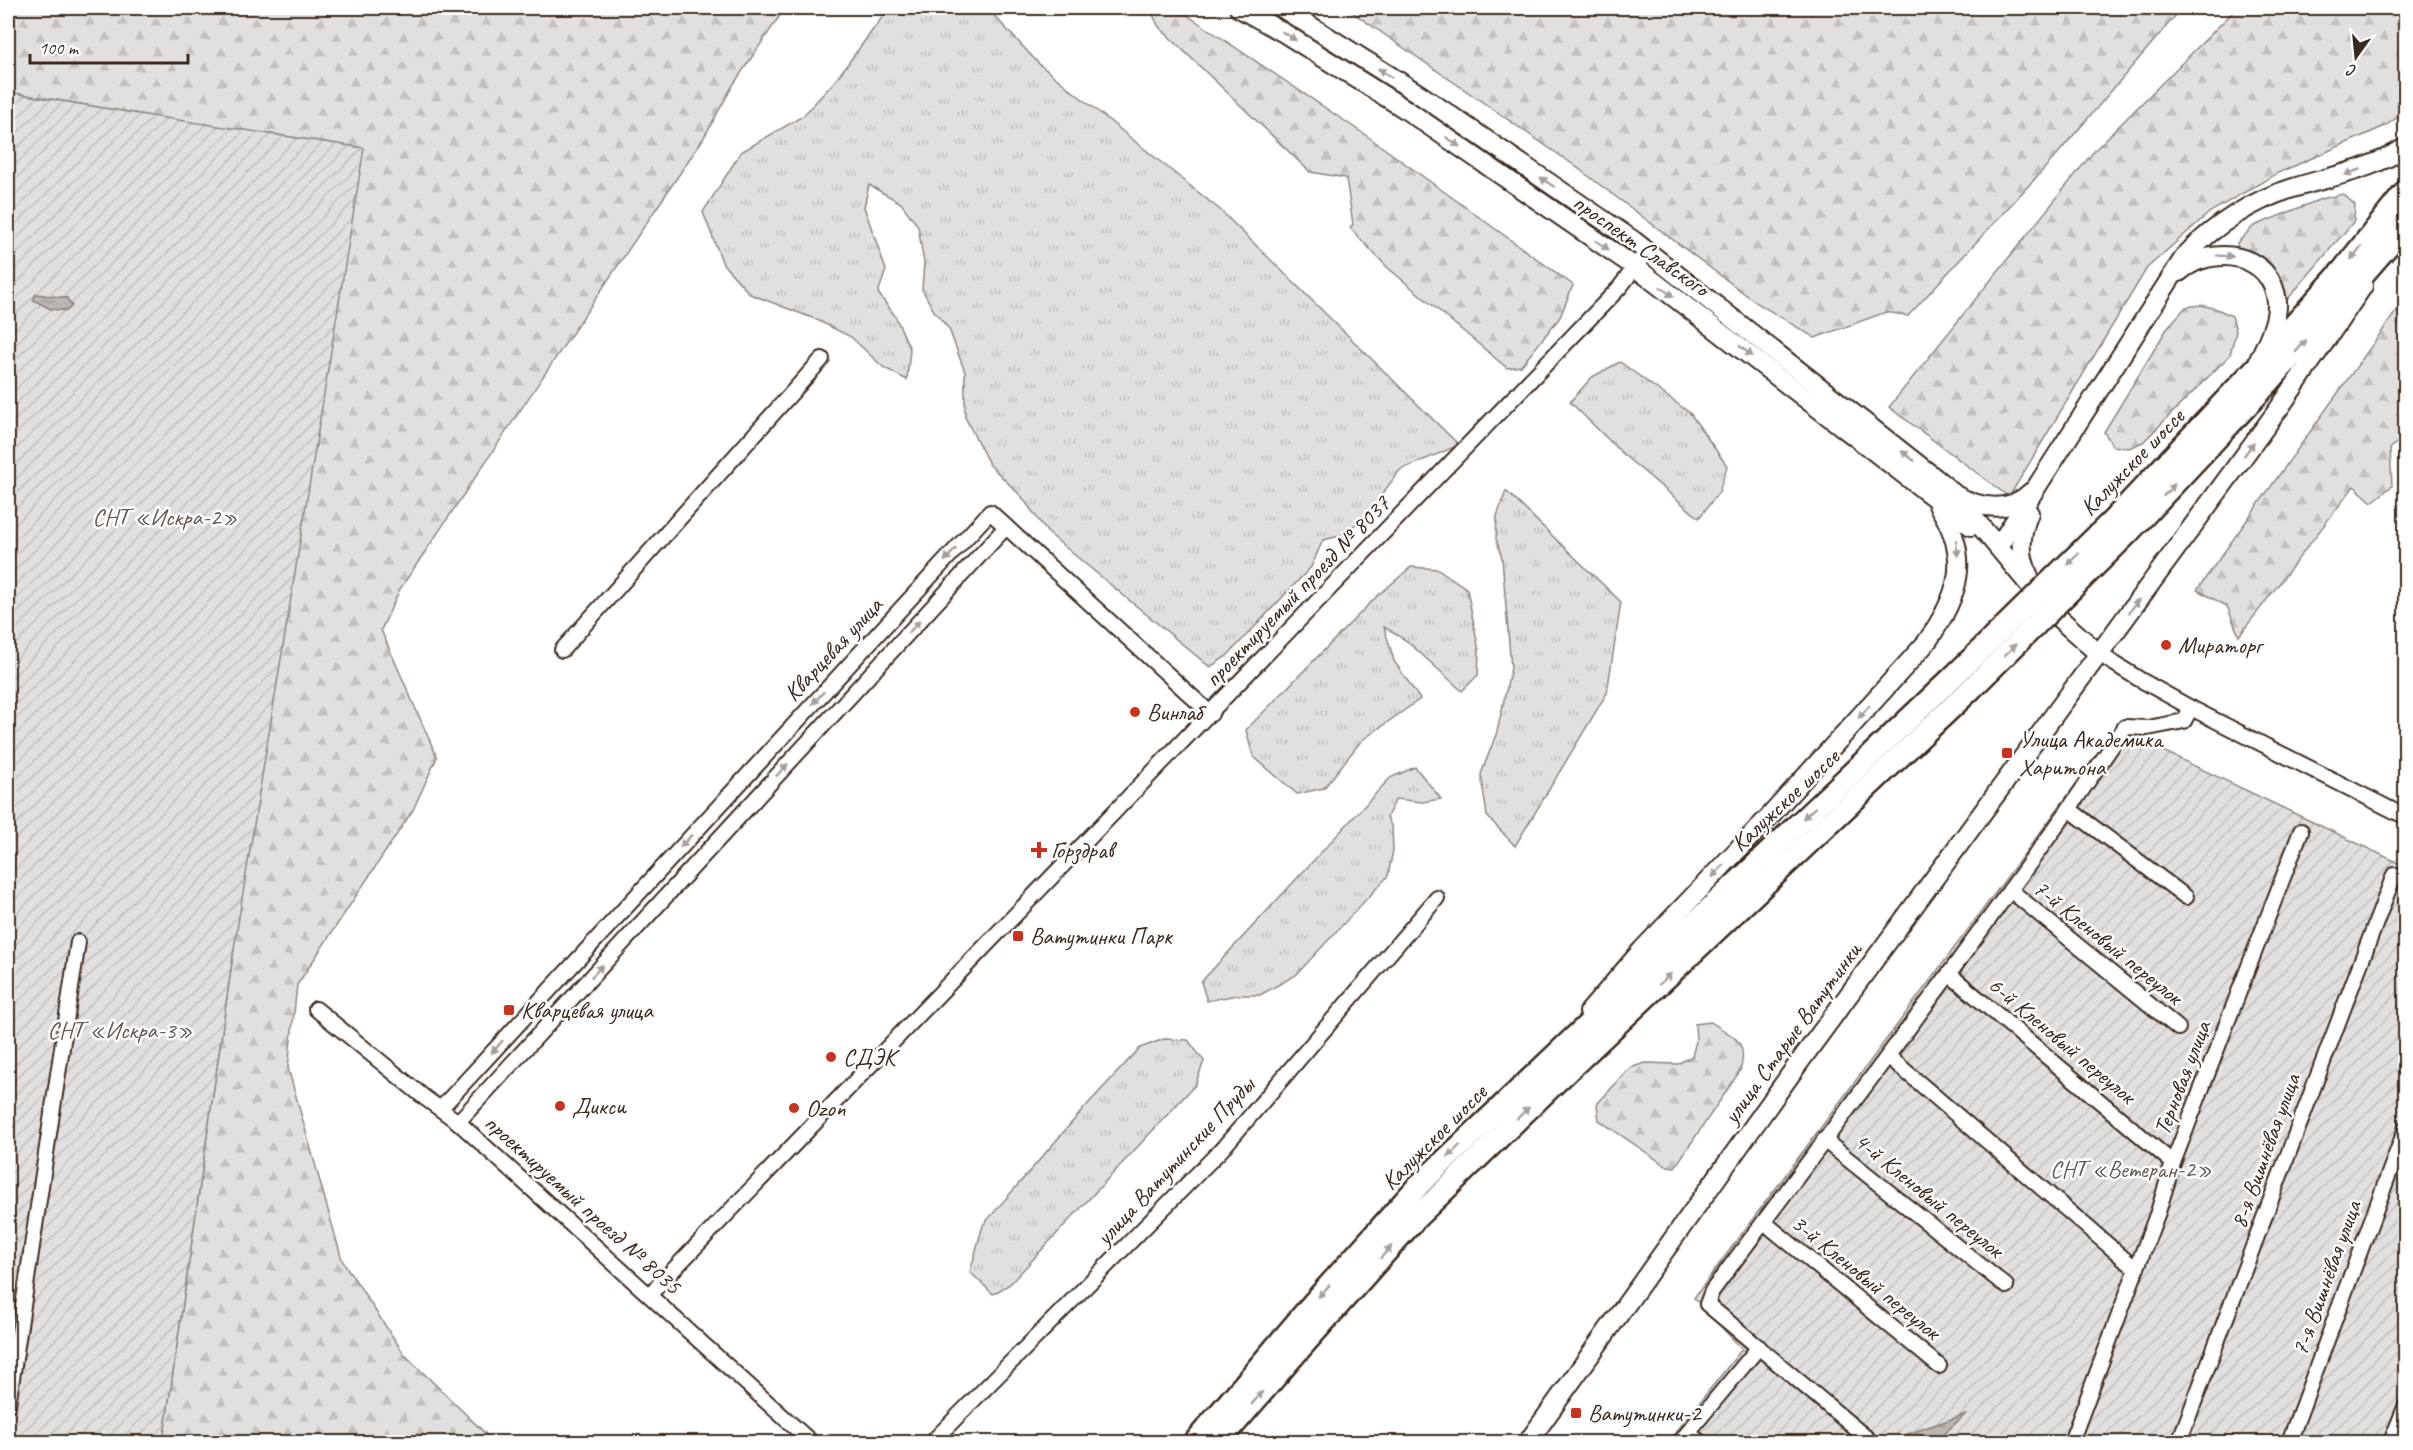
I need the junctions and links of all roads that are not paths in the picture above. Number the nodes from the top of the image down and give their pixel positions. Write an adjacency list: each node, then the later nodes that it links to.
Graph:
1 (1239, 8): 8 (main road, проспект Славского, one-way to 8)
2 (1282, 8): 7 (main road, проспект Славского, one-way to 2)
3 (2406, 147): 9 (main road, one-way to 9)
4 (2406, 191): 11 (highway, Калужское шоссе, one-way to 11)
5 (2406, 225): 6 (highway, Калужское шоссе)
6 (2388, 247): 15 (highway, Калужское шоссе, one-way to 6); 20 (main road, Калужское шоссе, one-way to 6)
7 (1647, 251): 8 (street, проектируемый проезд № 8037); 13 (main road, проспект Славского, one-way to 7)
8 (1635, 267): 14 (main road, проспект Славского, one-way to 14); 23 (street, проектируемый проезд № 8037)
9 (2173, 277): 11 (main road, one-way to 11); 12 (main road)
10 (822, 359): 19 (street)
11 (2254, 370): 15 (highway, Калужское шоссе)
12 (2043, 480): 13 (main road); 17 (main road); 18 (main road)
13 (1953, 493): 17 (main road, проспект Славского)
14 (1932, 496): 17 (main road, проспект Славского); 36 (main road, one-way to 36)
15 (2122, 525): 21 (highway, Калужское шоссе, bridge)
16 (1006, 527): 23 (street); 37 (street, Кварцевая улица, one-way to 37); 38 (street, Кварцевая улица, one-way to 16)
17 (1998, 547): 18 (main road, проспект Славского)
18 (2035, 591): 20 (main road, проспект Славского)
19 (562, 650)
20 (2099, 654): 22 (street); 56 (main road, улица Старые Ватутинки)
21 (1961, 683): 36 (highway, Калужское шоссе, one-way to 36); 55 (highway, Калужское шоссе, one-way to 21)
22 (2191, 708): 24 (street); 25 (street)
23 (1210, 714): 45 (street, проектируемый проезд № 8037)
24 (2069, 809): 28 (street); 29 (street)
25 (2406, 817)
26 (2301, 831): 41 (street, Терновая улица)
27 (2394, 875): 59 (street, 8-я Вишнёвая улица)
28 (2010, 890): 32 (street); 34 (street, 7-й Кленовый переулок)
29 (2186, 897)
30 (1437, 898): 53 (street, улица Ватутинские Пруды)
31 (78, 942): 48 (street)
32 (1949, 974): 35 (street); 41 (street, 6-й Кленовый переулок)
33 (316, 1009): 37 (street, проектируемый проезд № 8035)
34 (2178, 1028)
35 (1888, 1057): 40 (street); 43 (street)
36 (1541, 1067): 54 (highway, Калужское шоссе, one-way to 54)
37 (441, 1108): 38 (street, проектируемый проезд № 8035)
38 (458, 1122): 45 (street, проектируемый проезд № 8035)
39 (2406, 1128): 60 (street, 7-я Вишнёвая улица)
40 (1824, 1140): 42 (street); 44 (street, 4-й Кленовый переулок)
41 (2173, 1163): 43 (street, Терновая улица)
42 (1765, 1223): 46 (street); 47 (street, 3-й Кленовый переулок)
43 (2136, 1269): 58 (street, Терновая улица)
44 (2006, 1286)
45 (650, 1294): 52 (street, проектируемый проезд № 8035)
46 (1759, 1347): 50 (street); 51 (street)
47 (1939, 1366)
48 (8, 1405)
49 (2406, 1405): 61 (street)
50 (1684, 1438): 57 (street)
51 (1869, 1440)
52 (810, 1443)
53 (932, 1443)
54 (1195, 1443)
55 (1220, 1443)
56 (1528, 1443)
57 (1700, 1443)
58 (2071, 1443)
59 (2179, 1443)
60 (2289, 1443)
61 (2391, 1443)

